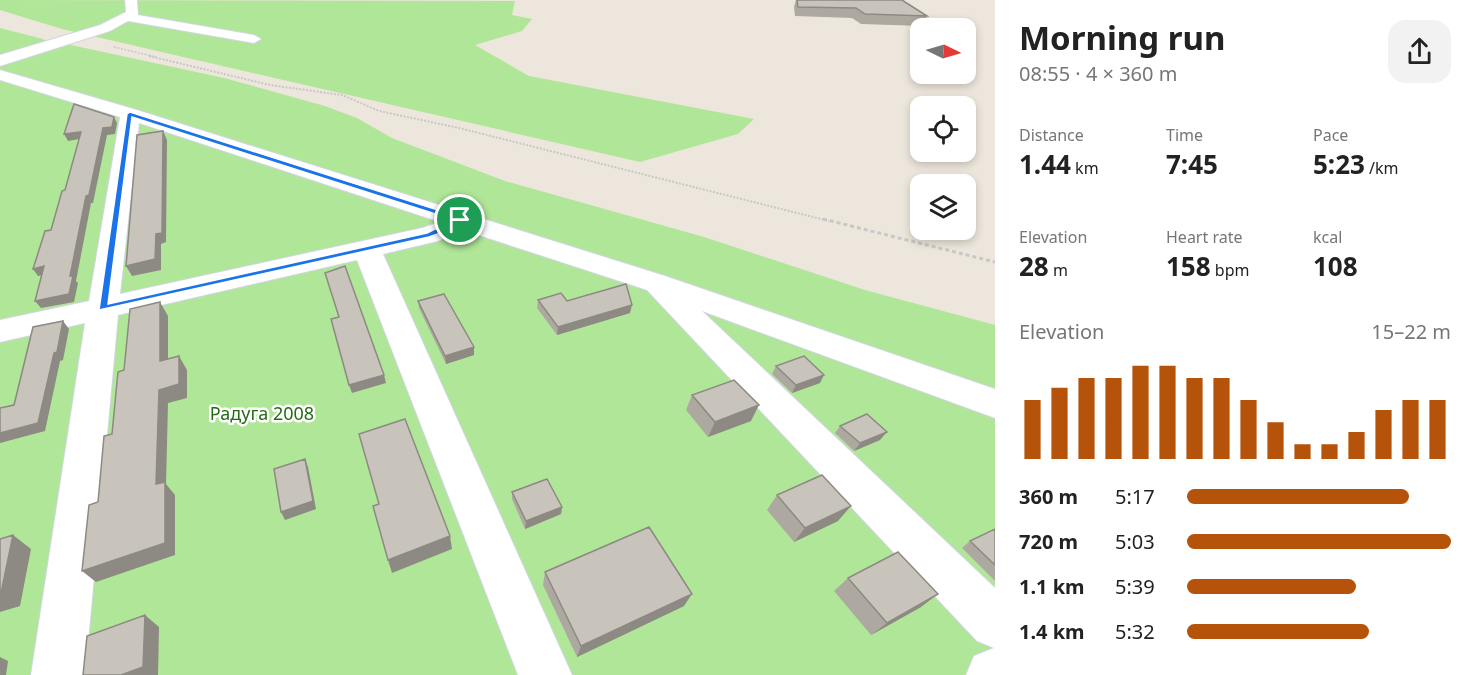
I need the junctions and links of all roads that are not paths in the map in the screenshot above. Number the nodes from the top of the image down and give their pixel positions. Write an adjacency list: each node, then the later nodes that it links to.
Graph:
1 (131, 0): 2 (street)
2 (127, 17): 3 (street); 4 (street)
3 (254, 39)
4 (0, 62)
5 (0, 75): 6 (street)
6 (130, 114): 7 (street); 10 (street)
7 (460, 220): 8 (street); 9 (street)
8 (367, 249): 10 (street); 15 (street)
9 (654, 283): 12 (street); 13 (street)
10 (103, 308): 11 (street); 14 (street)
11 (0, 331)
12 (995, 404)
13 (995, 623)
14 (58, 675)
15 (545, 675)

